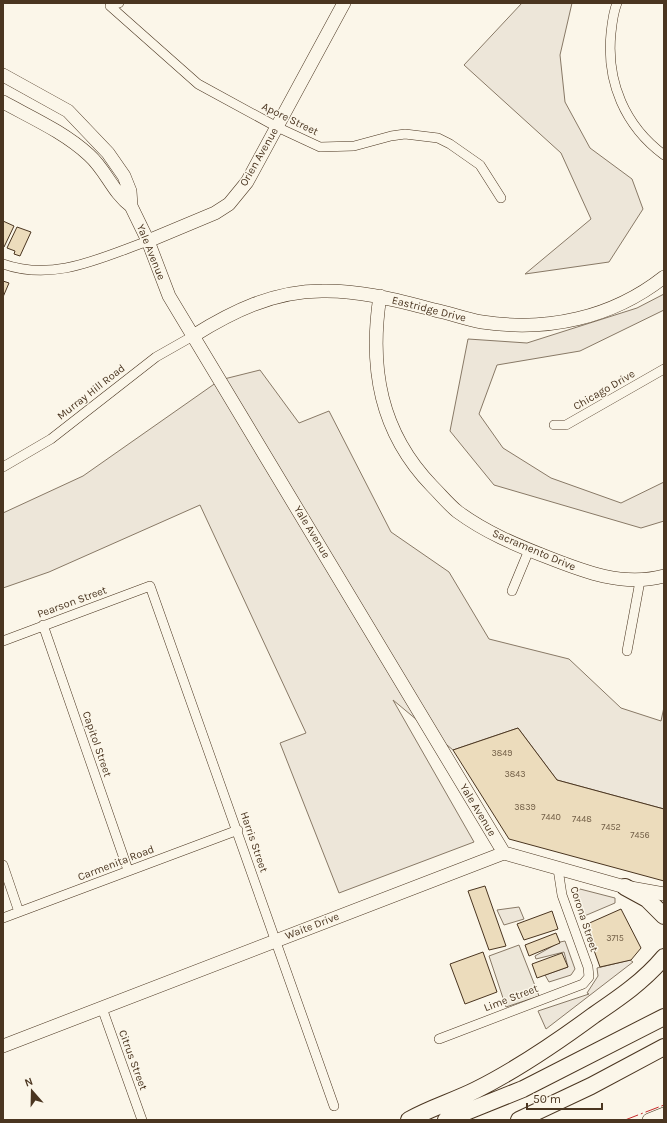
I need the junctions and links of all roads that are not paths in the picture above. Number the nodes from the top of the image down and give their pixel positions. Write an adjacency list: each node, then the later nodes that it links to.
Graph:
1 (119, 3): 6 (street, Apore Street)
2 (344, 3): 6 (street, Orien Avenue)
3 (617, 3): 7 (street)
4 (3, 75): 9 (street, Yale Avenue)
5 (3, 102): 9 (street, Yale Avenue)
6 (277, 127): 8 (street, Apore Street); 10 (street, Orien Avenue)
7 (664, 155)
8 (501, 198)
9 (132, 206): 10 (street, Yale Avenue)
10 (148, 241): 11 (street, Orien Avenue); 14 (street, Yale Avenue)
11 (3, 264)
12 (664, 277): 13 (street, Eastridge Drive)
13 (380, 296): 14 (street, Eastridge Drive); 18 (street, Sacramento Drive)
14 (193, 336): 17 (street, Murray Hill Road); 27 (street, Yale Avenue)
15 (664, 369): 16 (street, Chicago Drive)
16 (554, 425)
17 (3, 468)
18 (529, 550): 20 (street, Sacramento Drive); 22 (street)
19 (664, 576): 20 (street, Sacramento Drive)
20 (640, 581): 25 (street)
21 (150, 586): 23 (street, Pearson Street); 26 (street, Harris Street)
22 (512, 591)
23 (43, 625): 24 (street, Pearson Street); 30 (street, Capitol Street)
24 (3, 641)
25 (627, 651)
26 (238, 830): 30 (street, Carmenita Road); 37 (street, Harris Street)
27 (504, 853): 29 (street); 37 (street, Waite Drive)
28 (3, 865): 34 (street)
29 (558, 869): 31 (street); 40 (street, Corona Street)
30 (128, 870): 34 (street, Carmenita Road)
31 (625, 887): 32 (street); 33 (street); 35 (highway)
32 (664, 894)
33 (664, 904)
34 (20, 912): 36 (street, Carmenita Road)
35 (664, 916)
36 (3, 918)
37 (275, 941): 42 (street, Waite Drive); 47 (street, Harris Street)
38 (664, 957): 41 (highway)
39 (664, 967): 41 (highway)
40 (589, 977): 44 (street, Lime Street)
41 (630, 990): 50 (highway)
42 (102, 1008): 45 (street, Waite Drive); 49 (street, Citrus Street)
43 (664, 1017): 51 (highway)
44 (439, 1039)
45 (3, 1046)
46 (664, 1047): 52 (highway)
47 (334, 1106)
48 (664, 1114): 53 (street)
49 (142, 1120)
50 (409, 1120)
51 (446, 1120)
52 (519, 1120)
53 (649, 1120)

